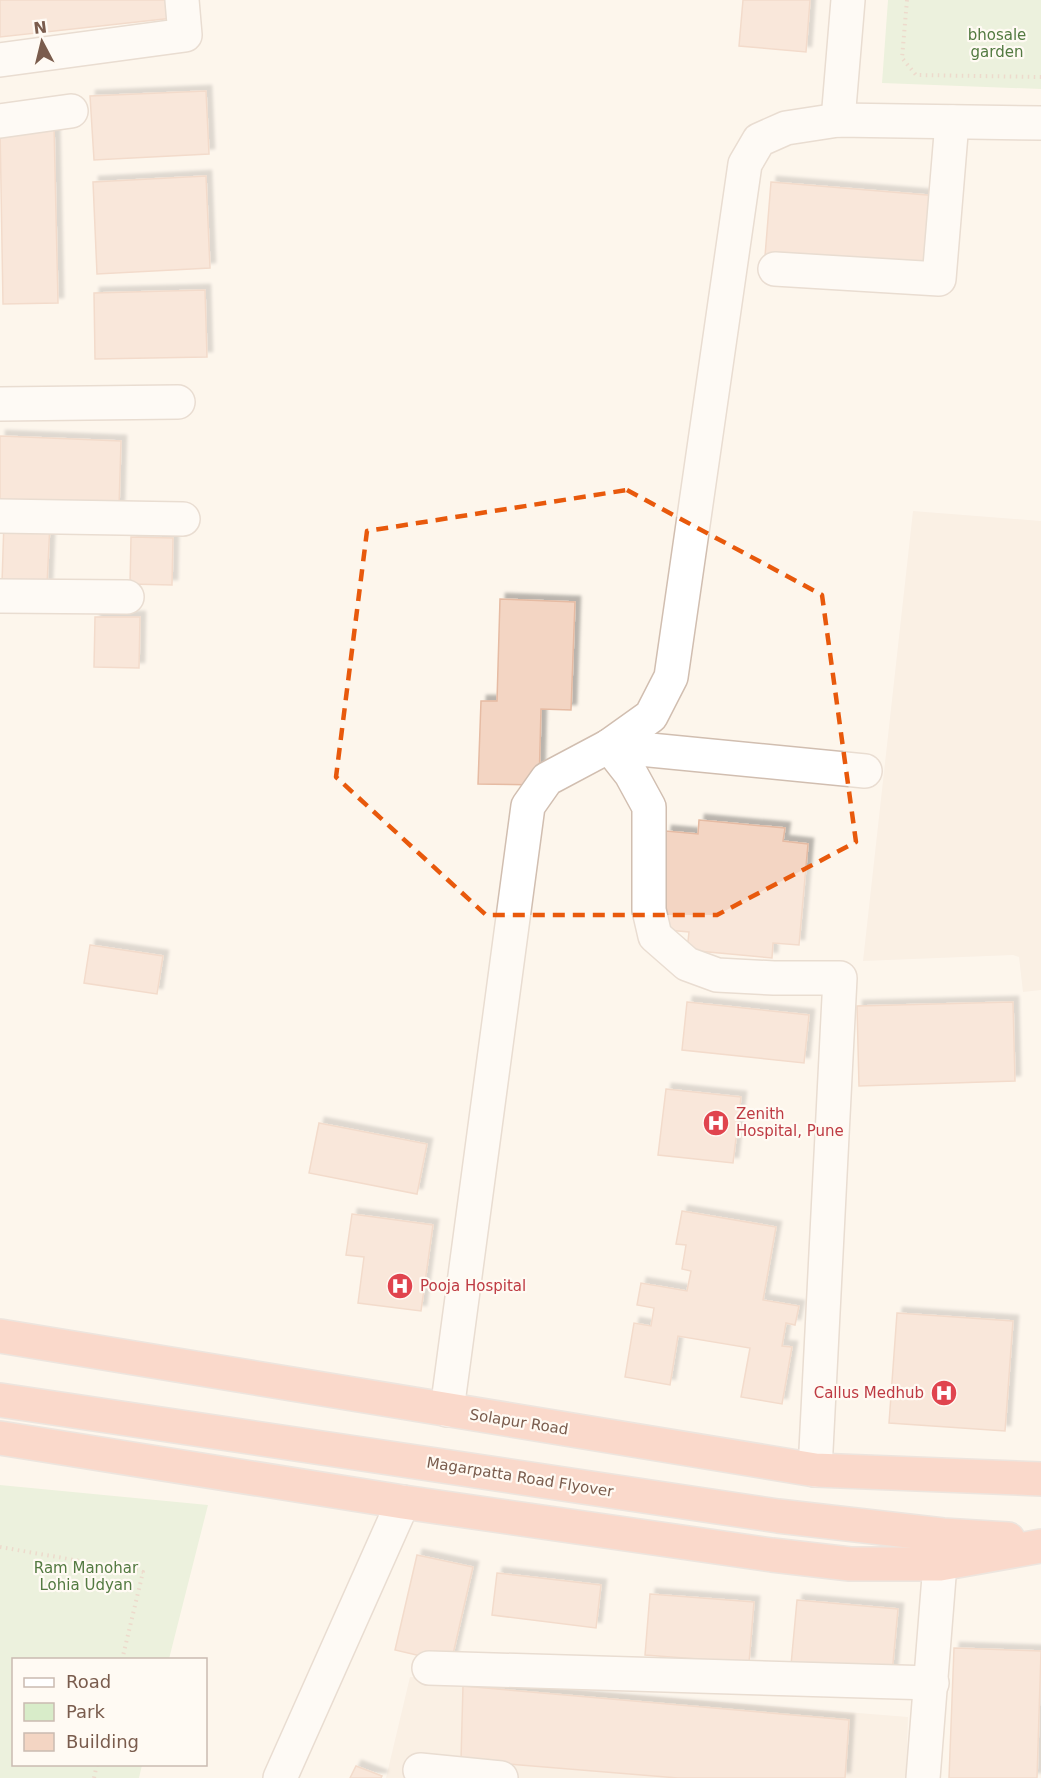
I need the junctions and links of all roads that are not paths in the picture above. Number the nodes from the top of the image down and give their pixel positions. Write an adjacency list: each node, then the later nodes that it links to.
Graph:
1 (182, 0): 3 (street)
2 (848, 0): 5 (street)
3 (0, 60)
4 (71, 111): 6 (street)
5 (838, 120): 7 (street); 16 (street)
6 (0, 121)
7 (952, 122): 8 (street); 9 (street)
8 (1041, 123)
9 (775, 269)
10 (178, 402): 11 (street)
11 (0, 404)
12 (0, 516): 13 (street)
13 (183, 519)
14 (0, 596): 15 (street)
15 (127, 597)
16 (609, 746): 17 (street); 20 (street); 22 (street)
17 (865, 771)
18 (0, 1336): 20 (highway, Solapur Road)
19 (0, 1400): 25 (highway, Magarpatta Road Flyover)
20 (447, 1410): 22 (highway, Solapur Road)
21 (0, 1438): 24 (highway)
22 (815, 1470): 23 (highway, Solapur Road)
23 (1041, 1479)
24 (403, 1502): 26 (highway); 30 (street)
25 (1041, 1544): 26 (highway)
26 (940, 1564): 28 (street)
27 (429, 1668): 28 (street)
28 (932, 1683): 32 (street)
29 (420, 1770): 31 (street)
30 (280, 1778)
31 (501, 1778)
32 (923, 1778)

